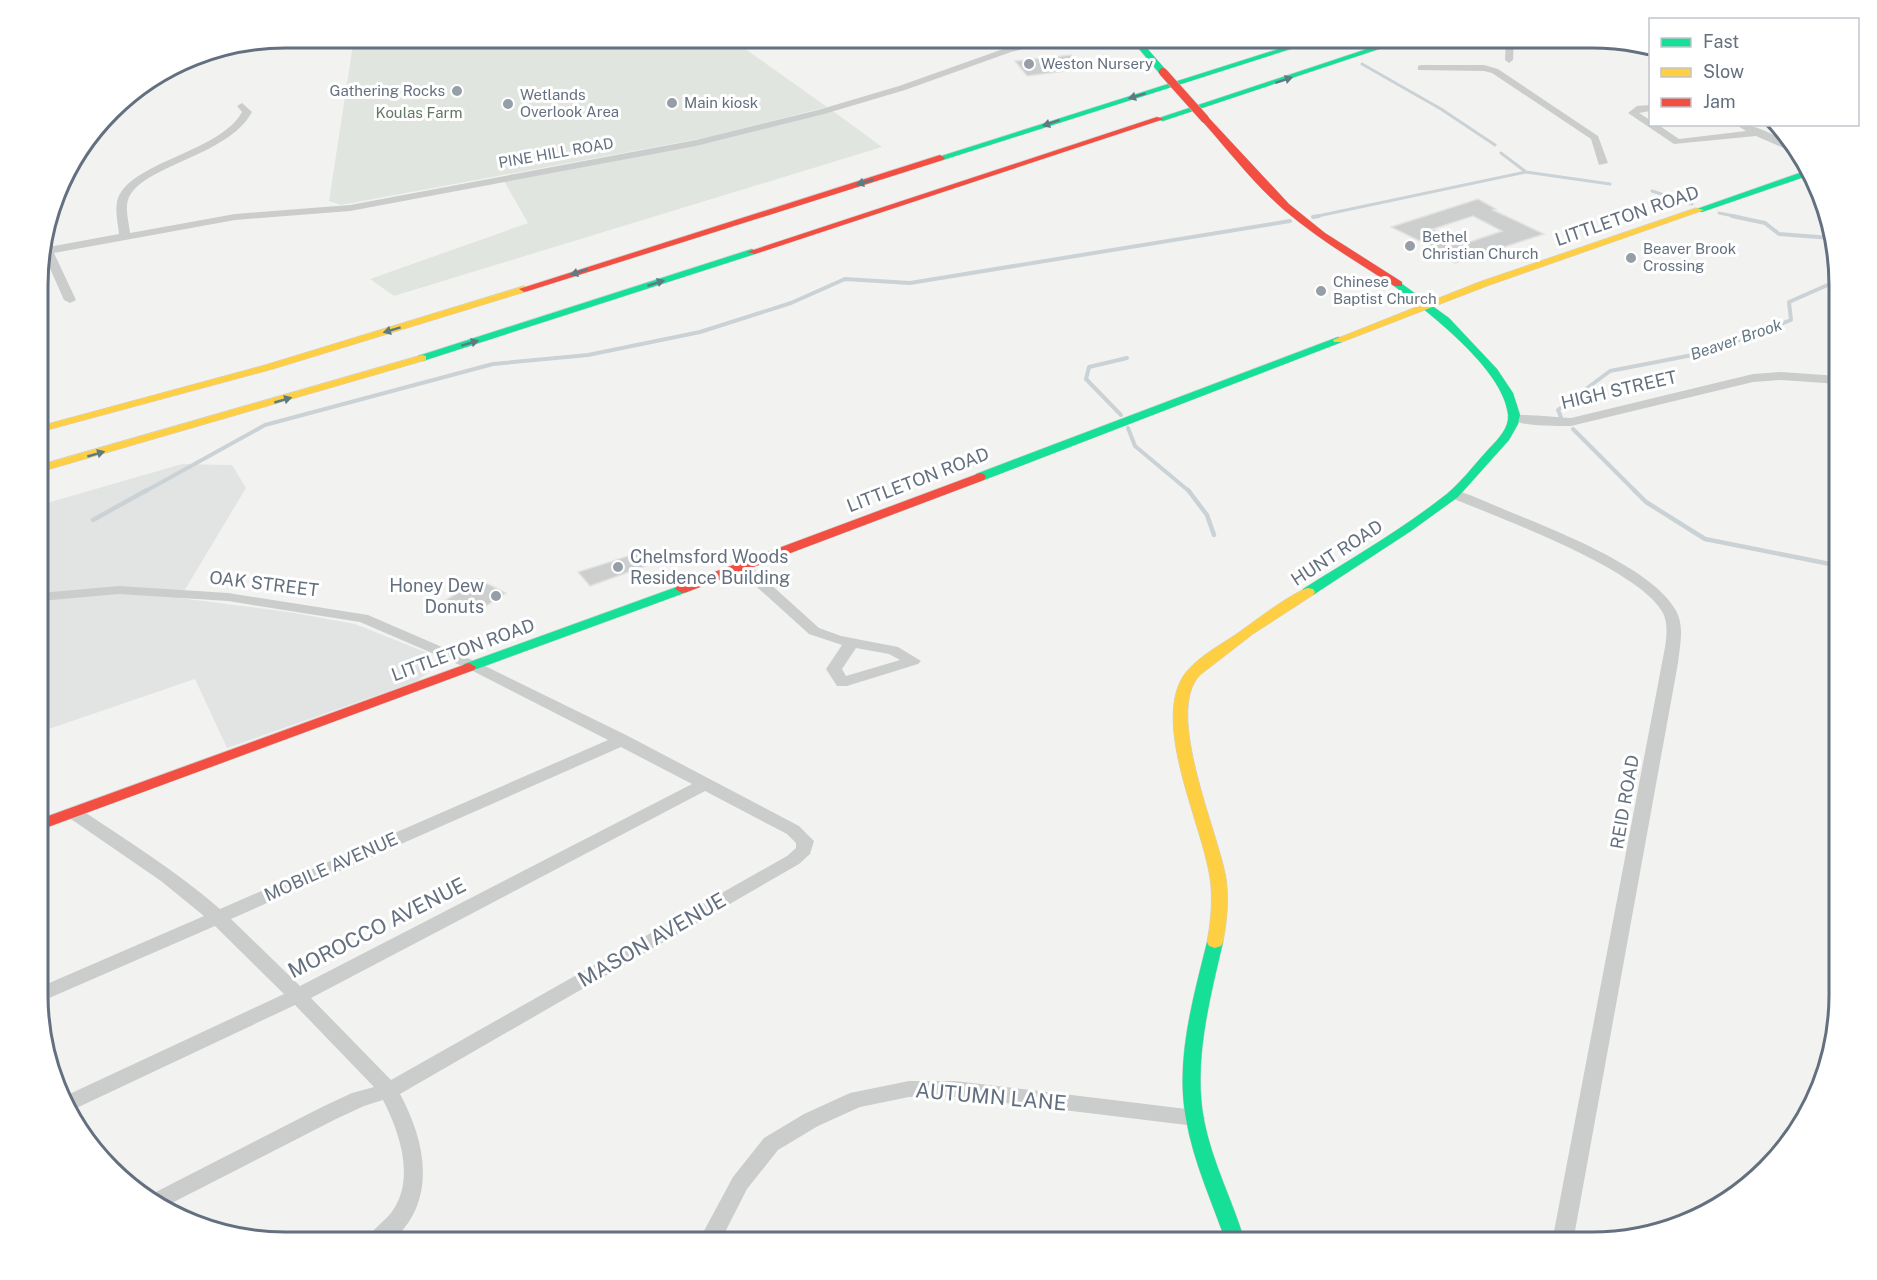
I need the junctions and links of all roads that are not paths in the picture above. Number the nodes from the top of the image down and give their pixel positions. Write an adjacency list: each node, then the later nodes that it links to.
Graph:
1 (1019, 48): 17 (street, PINE HILL ROAD)
2 (1143, 48): 21 (main road, bridge)
3 (1290, 48): 24 (main road, one-way to 24)
4 (1377, 48): 25 (main road, one-way to 4)
5 (1509, 48): 6 (street)
6 (1509, 60)
7 (1421, 68): 15 (street)
8 (242, 106): 17 (street)
9 (1649, 108): 10 (street)
10 (1649, 123)
11 (1653, 126): 13 (street)
12 (1743, 126): 13 (street)
13 (1756, 133): 14 (street)
14 (1783, 145)
15 (1604, 163)
16 (1802, 175): 21 (main road, LITTLETON ROAD)
17 (124, 236): 18 (street, PINE HILL ROAD)
18 (51, 250)
19 (50, 261): 20 (street)
20 (70, 300)
21 (1428, 305): 23 (main road); 27 (main road, LITTLETON ROAD)
22 (1829, 379): 23 (street, HIGH STREET)
23 (1513, 417): 26 (main road, HUNT ROAD)
24 (48, 427)
25 (48, 467)
26 (1454, 494): 40 (main road, HUNT ROAD); 45 (street, REID ROAD)
27 (742, 566): 29 (street); 30 (main road, LITTLETON ROAD)
28 (48, 596): 30 (street, OAK STREET)
29 (852, 642)
30 (474, 666): 31 (street, MASON AVENUE); 33 (main road, LITTLETON ROAD)
31 (622, 740): 32 (street, MASON AVENUE); 35 (street, MOBILE AVENUE)
32 (705, 784): 37 (street, MOROCCO AVENUE); 38 (street, MASON AVENUE)
33 (74, 813): 34 (main road, LITTLETON ROAD); 35 (street)
34 (48, 822)
35 (217, 917): 36 (street, MOBILE AVENUE); 37 (street)
36 (48, 991)
37 (297, 996): 38 (street); 39 (street, MOROCCO AVENUE)
38 (388, 1091): 41 (street, MASON AVENUE); 42 (street)
39 (73, 1102)
40 (1195, 1118): 43 (street, AUTUMN LANE); 44 (main road, HUNT ROAD)
41 (163, 1198)
42 (387, 1232)
43 (714, 1232)
44 (1232, 1232)
45 (1565, 1232)

